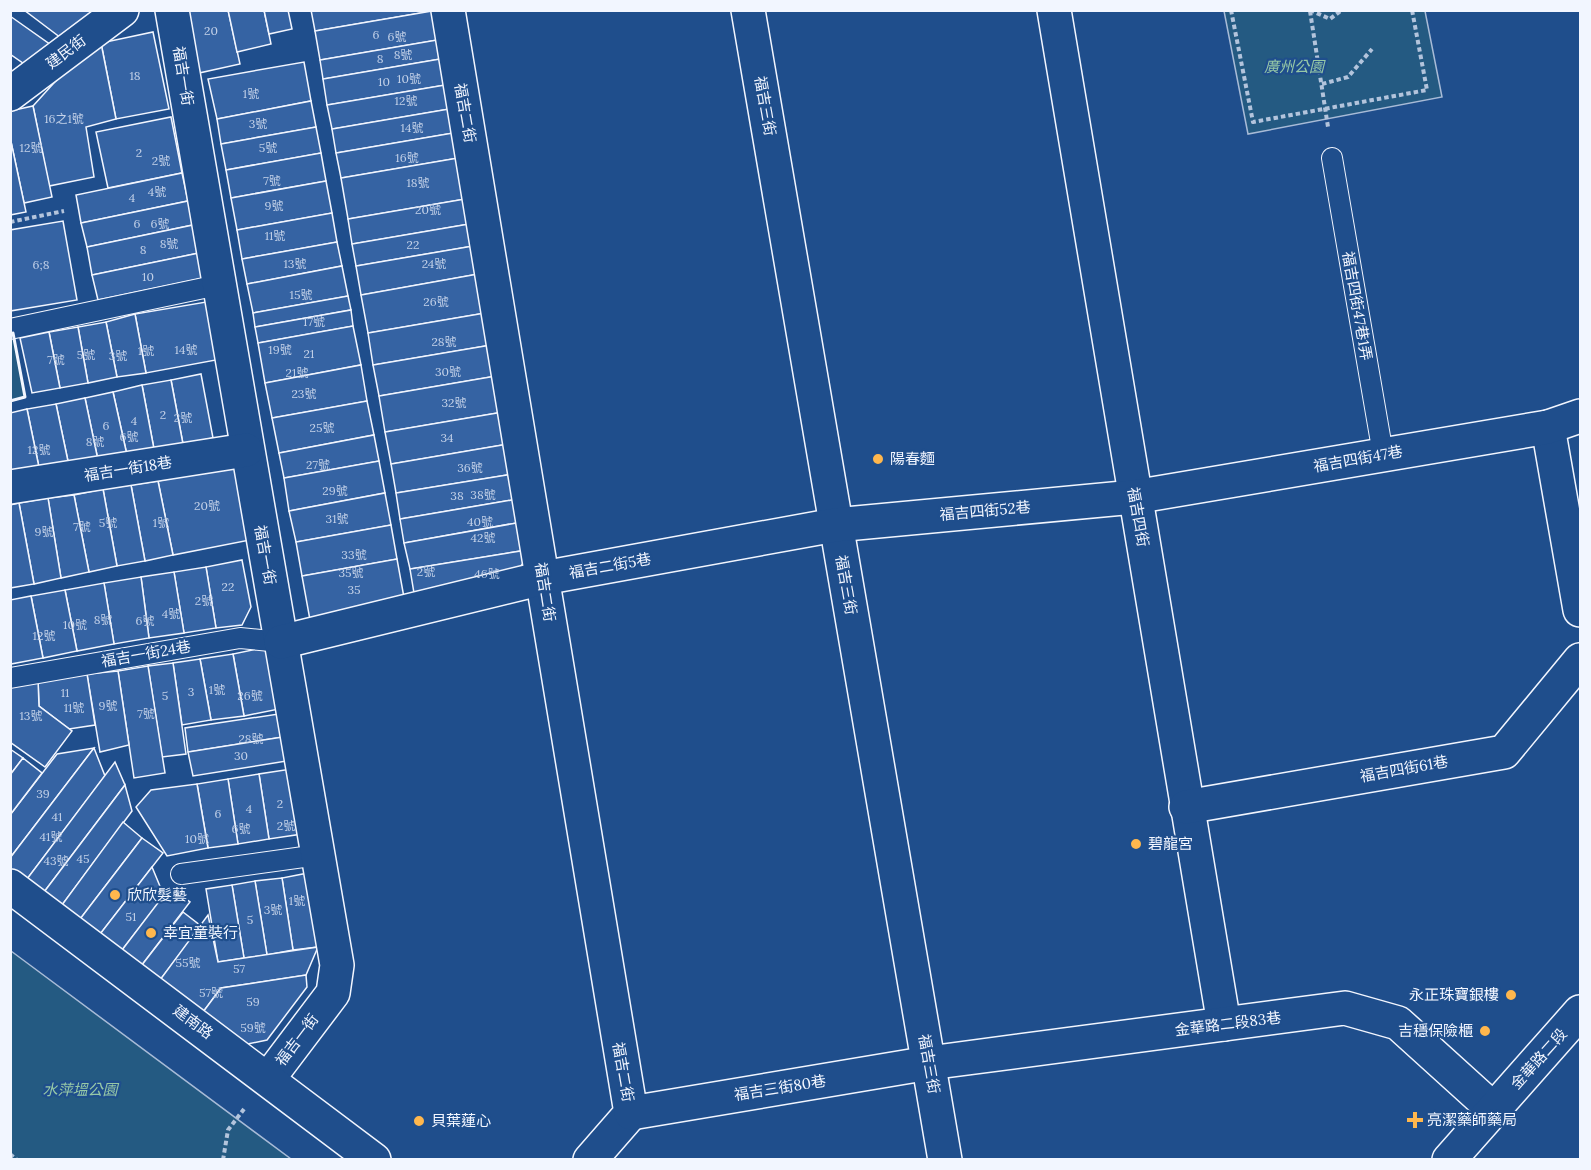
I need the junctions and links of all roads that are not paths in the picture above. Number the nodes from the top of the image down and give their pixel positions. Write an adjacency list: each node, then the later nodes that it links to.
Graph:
1 (122, 10): 6 (street, 建民街)
2 (172, 10): 8 (street, 福吉一街)
3 (448, 10): 17 (street, 福吉二街)
4 (748, 10): 16 (street, 福吉三街)
5 (1054, 10): 15 (street, 福吉四街)
6 (10, 94)
7 (1332, 158): 13 (lane, 福吉四街47巷1弄)
8 (218, 285): 9 (lane); 12 (street, 福吉一街)
9 (10, 329)
10 (1581, 416): 11 (street, 福吉四街47巷)
11 (1548, 427): 13 (street, 福吉四街47巷); 18 (street)
12 (246, 450): 14 (street, 福吉一街18巷); 19 (street, 福吉一街)
13 (1383, 454): 15 (street, 福吉四街47巷)
14 (10, 488)
15 (1134, 497): 16 (street, 福吉四街52巷); 22 (street, 福吉四街)
16 (835, 525): 17 (street, 福吉二街5巷); 28 (street, 福吉三街)
17 (543, 578): 19 (street, 福吉二街5巷); 31 (street, 福吉二街)
18 (1581, 610)
19 (281, 642): 21 (lane, 福吉一街24巷); 23 (street, 福吉一街)
20 (1581, 660): 22 (street, 福吉四街61巷)
21 (10, 678)
22 (1186, 807): 27 (street, 福吉四街)
23 (318, 855): 24 (lane); 29 (street, 福吉一街)
24 (181, 874)
25 (10, 886): 29 (street, 建南路)
26 (1581, 1012): 30 (street, 金華路二段)
27 (1224, 1024): 28 (street, 金華路二段83巷); 30 (street, 金華路二段83巷)
28 (929, 1063): 31 (street, 福吉三街80巷); 34 (street, 福吉三街)
29 (268, 1079): 32 (street, 建南路)
30 (1493, 1109): 35 (street, 金華路二段)
31 (631, 1113): 33 (street, 福吉二街)
32 (374, 1160)
33 (590, 1160)
34 (945, 1160)
35 (1449, 1160)

